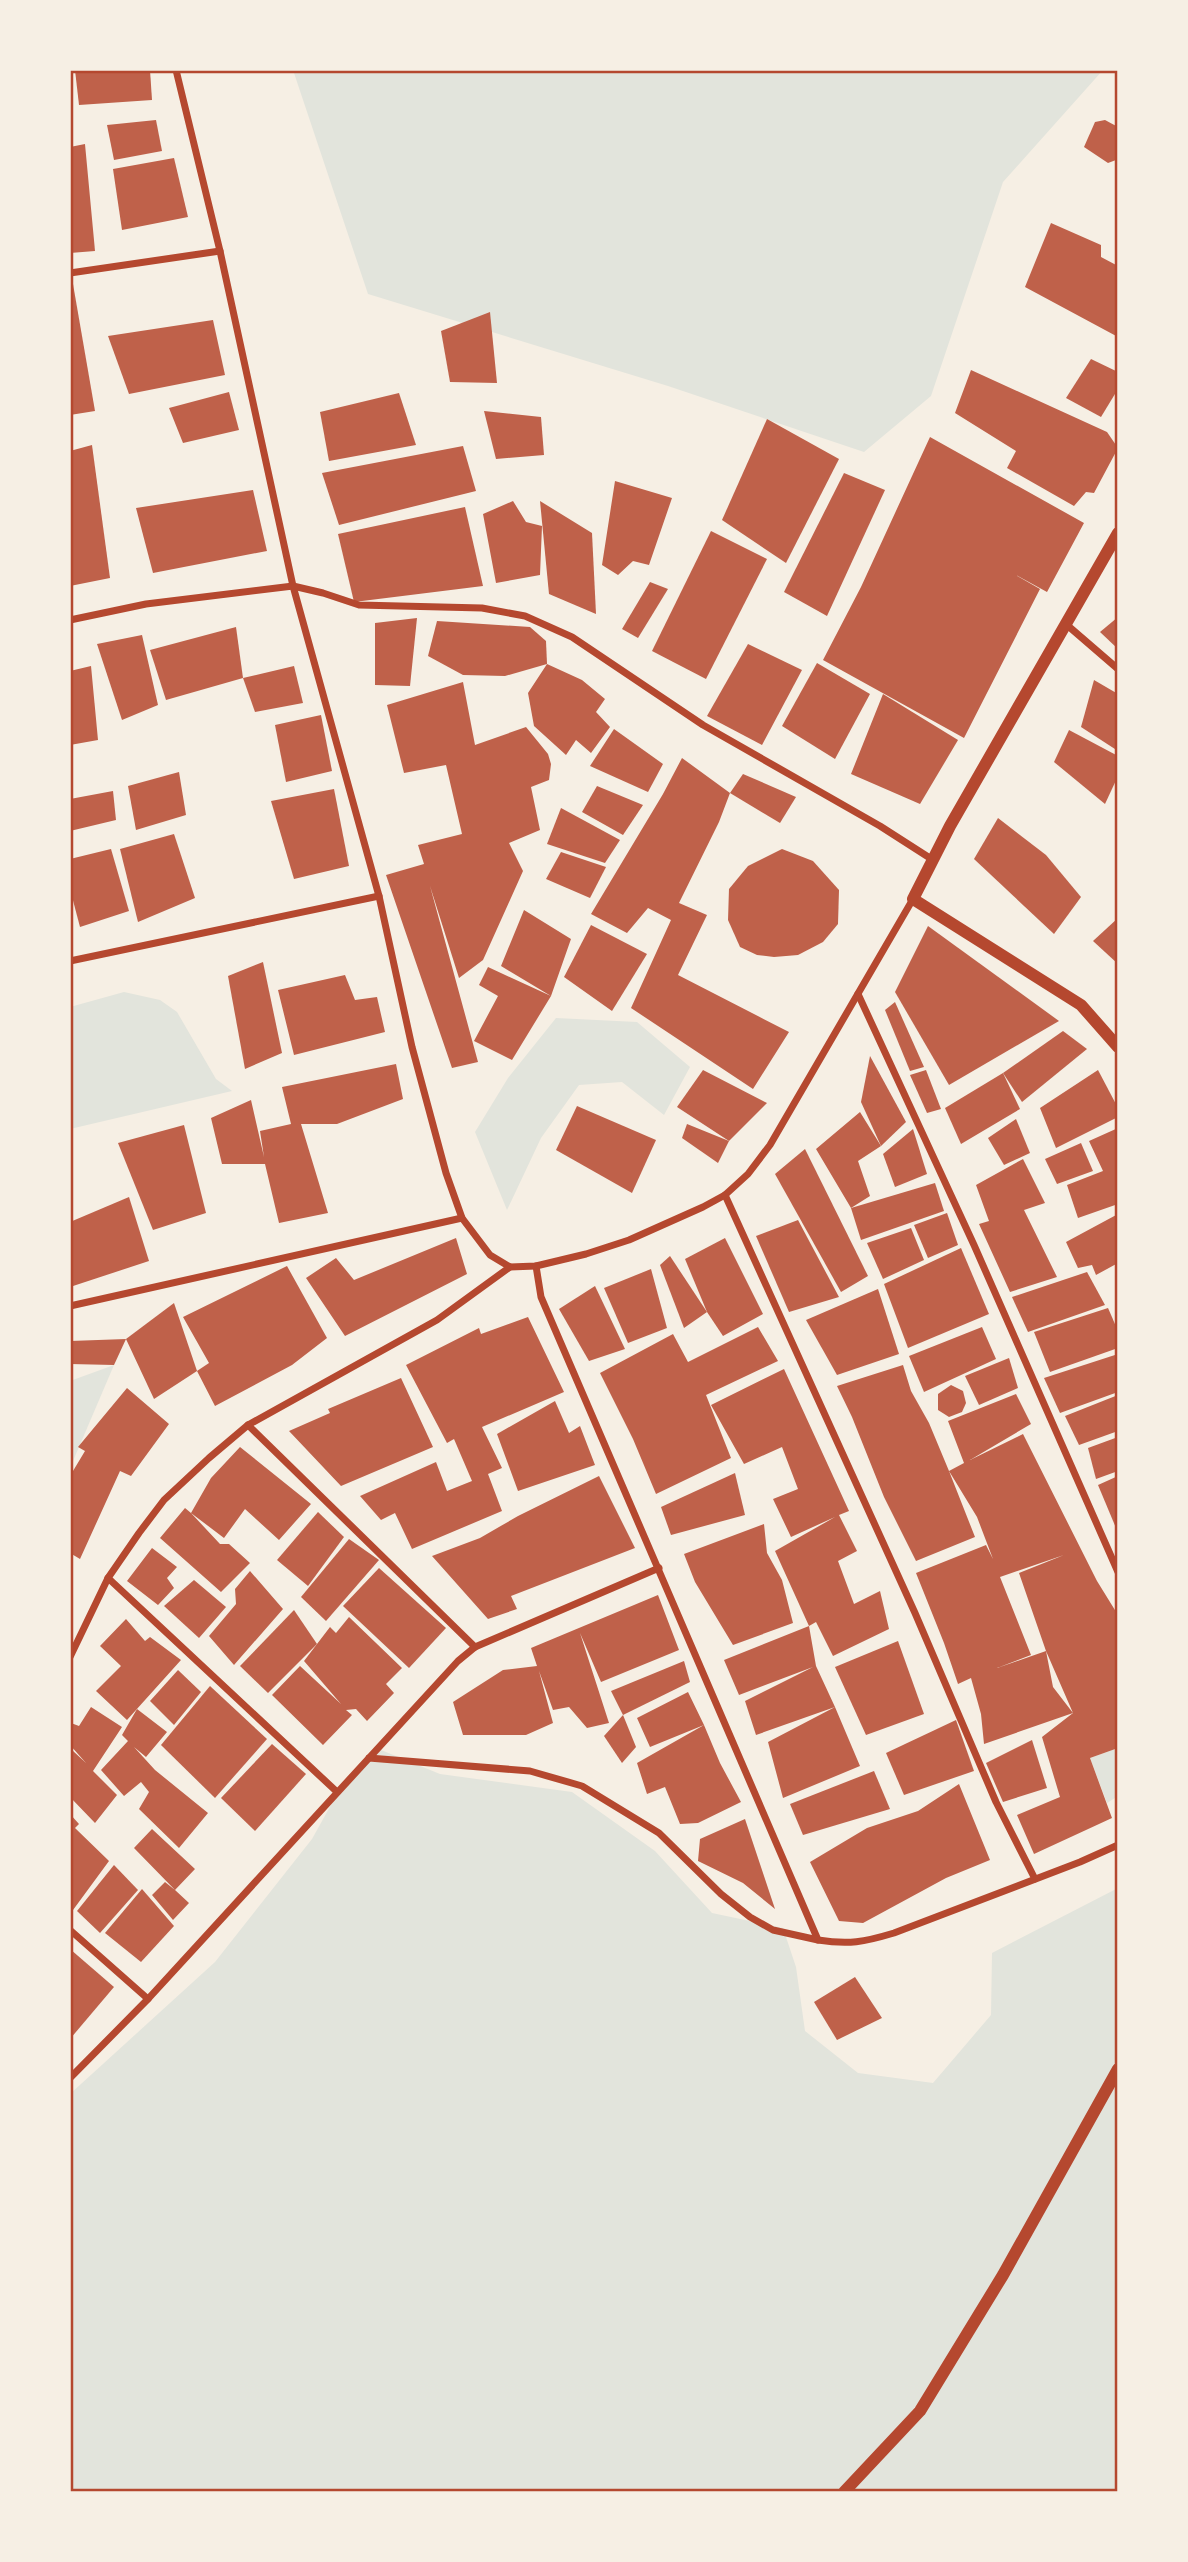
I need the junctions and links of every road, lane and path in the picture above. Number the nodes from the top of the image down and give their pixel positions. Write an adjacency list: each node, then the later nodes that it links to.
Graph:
1 (176, 70): 2 (street)
2 (220, 251): 3 (street); 5 (street)
3 (70, 273)
4 (1118, 533): 7 (street)
5 (293, 586): 6 (street); 9 (street); 10 (street)
6 (70, 620)
7 (1067, 625): 8 (street); 9 (street)
8 (1118, 669)
9 (933, 860): 11 (street)
10 (379, 897): 12 (street); 16 (street)
11 (913, 899): 13 (street); 14 (street)
12 (70, 961)
13 (858, 994): 15 (street); 22 (street)
14 (1118, 1047)
15 (725, 1195): 17 (street); 29 (street)
16 (462, 1218): 18 (street); 19 (street)
17 (536, 1266): 18 (street); 21 (street)
18 (510, 1267): 20 (street)
19 (70, 1306)
20 (248, 1424): 23 (street); 24 (street)
21 (659, 1568): 24 (street); 31 (street)
22 (1118, 1572)
23 (108, 1578): 25 (street); 27 (street)
24 (475, 1647): 26 (street)
25 (70, 1657)
26 (369, 1758): 27 (street); 31 (street)
27 (336, 1791): 32 (street)
28 (1118, 1844): 29 (street)
29 (1035, 1879): 31 (street)
30 (70, 1930): 32 (street)
31 (818, 1940)
32 (148, 1999): 34 (street)
33 (1118, 2070): 35 (street)
34 (70, 2078)
35 (844, 2492)

